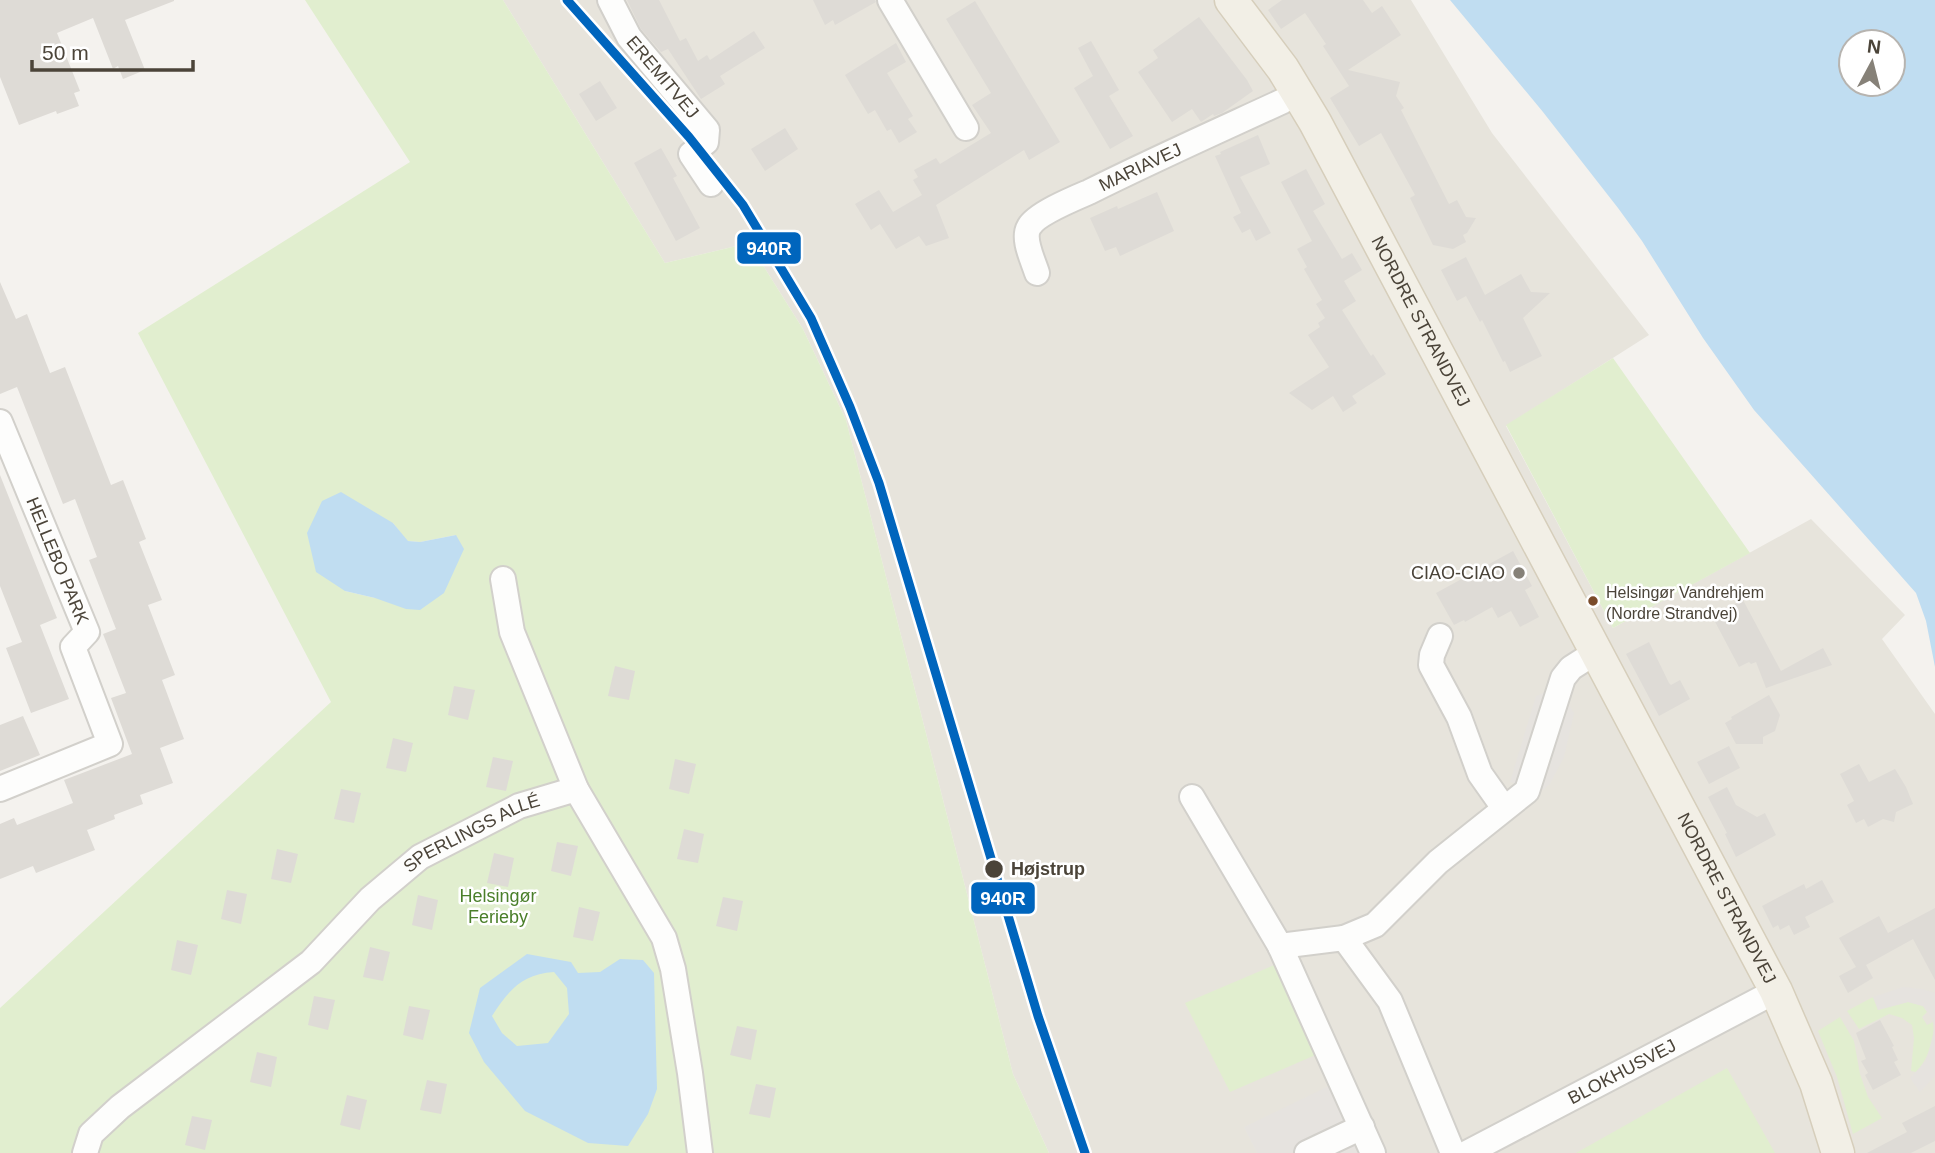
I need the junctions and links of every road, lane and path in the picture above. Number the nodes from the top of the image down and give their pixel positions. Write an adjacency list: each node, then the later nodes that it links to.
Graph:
1 (610, 0): 6 (street, EREMITVEJ)
2 (890, 0): 5 (street)
3 (1231, 0): 4 (main road, NORDRE STRANDVEJ)
4 (1298, 92): 7 (street, MARIAVEJ); 11 (main road, NORDRE STRANDVEJ)
5 (965, 128)
6 (711, 184)
7 (1037, 273)
8 (0, 422): 12 (street, HELLEBO PARK)
9 (503, 579): 13 (street)
10 (1440, 636): 15 (street)
11 (1596, 652): 15 (street); 18 (main road, NORDRE STRANDVEJ)
12 (0, 789)
13 (576, 789): 20 (street, SPERLINGS ALLÉ); 21 (street)
14 (1192, 797): 17 (street)
15 (1504, 808): 16 (street)
16 (1344, 938): 17 (street); 24 (street)
17 (1280, 946): 19 (street)
18 (1776, 991): 25 (street, BLOKHUSVEJ); 26 (main road, NORDRE STRANDVEJ)
19 (1362, 1127): 22 (street); 23 (street)
20 (85, 1153)
21 (700, 1153)
22 (1307, 1153)
23 (1373, 1153)
24 (1453, 1153)
25 (1467, 1153)
26 (1838, 1153)

